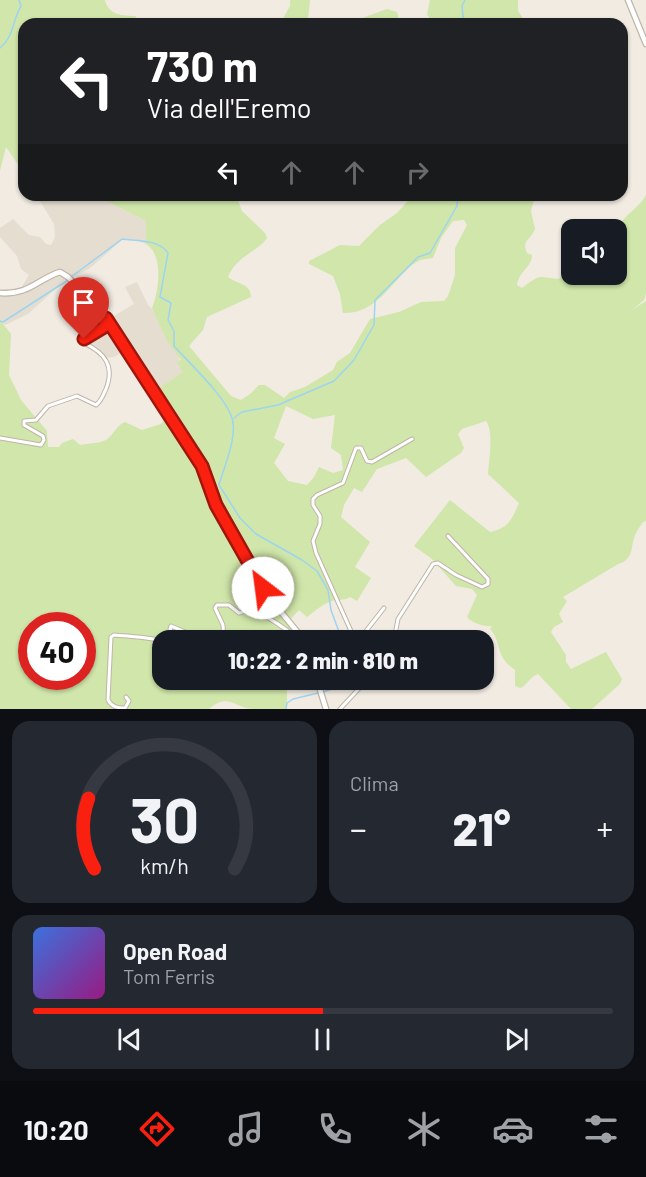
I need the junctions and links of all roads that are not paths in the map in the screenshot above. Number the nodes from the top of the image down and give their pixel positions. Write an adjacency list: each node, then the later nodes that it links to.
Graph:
1 (628, 0): 2 (street)
2 (646, 44)
3 (0, 293): 4 (street)
4 (106, 318): 5 (street); 11 (street)
5 (0, 438)
6 (412, 439): 12 (street)
7 (448, 536): 14 (street)
8 (384, 608): 13 (street)
9 (223, 630): 10 (street)
10 (286, 630)
11 (295, 630)
12 (352, 630)
13 (365, 630)
14 (396, 630)
15 (152, 638): 18 (street)
16 (320, 690): 19 (street)
17 (358, 690): 20 (street)
18 (126, 697)
19 (326, 709)
20 (340, 709)

